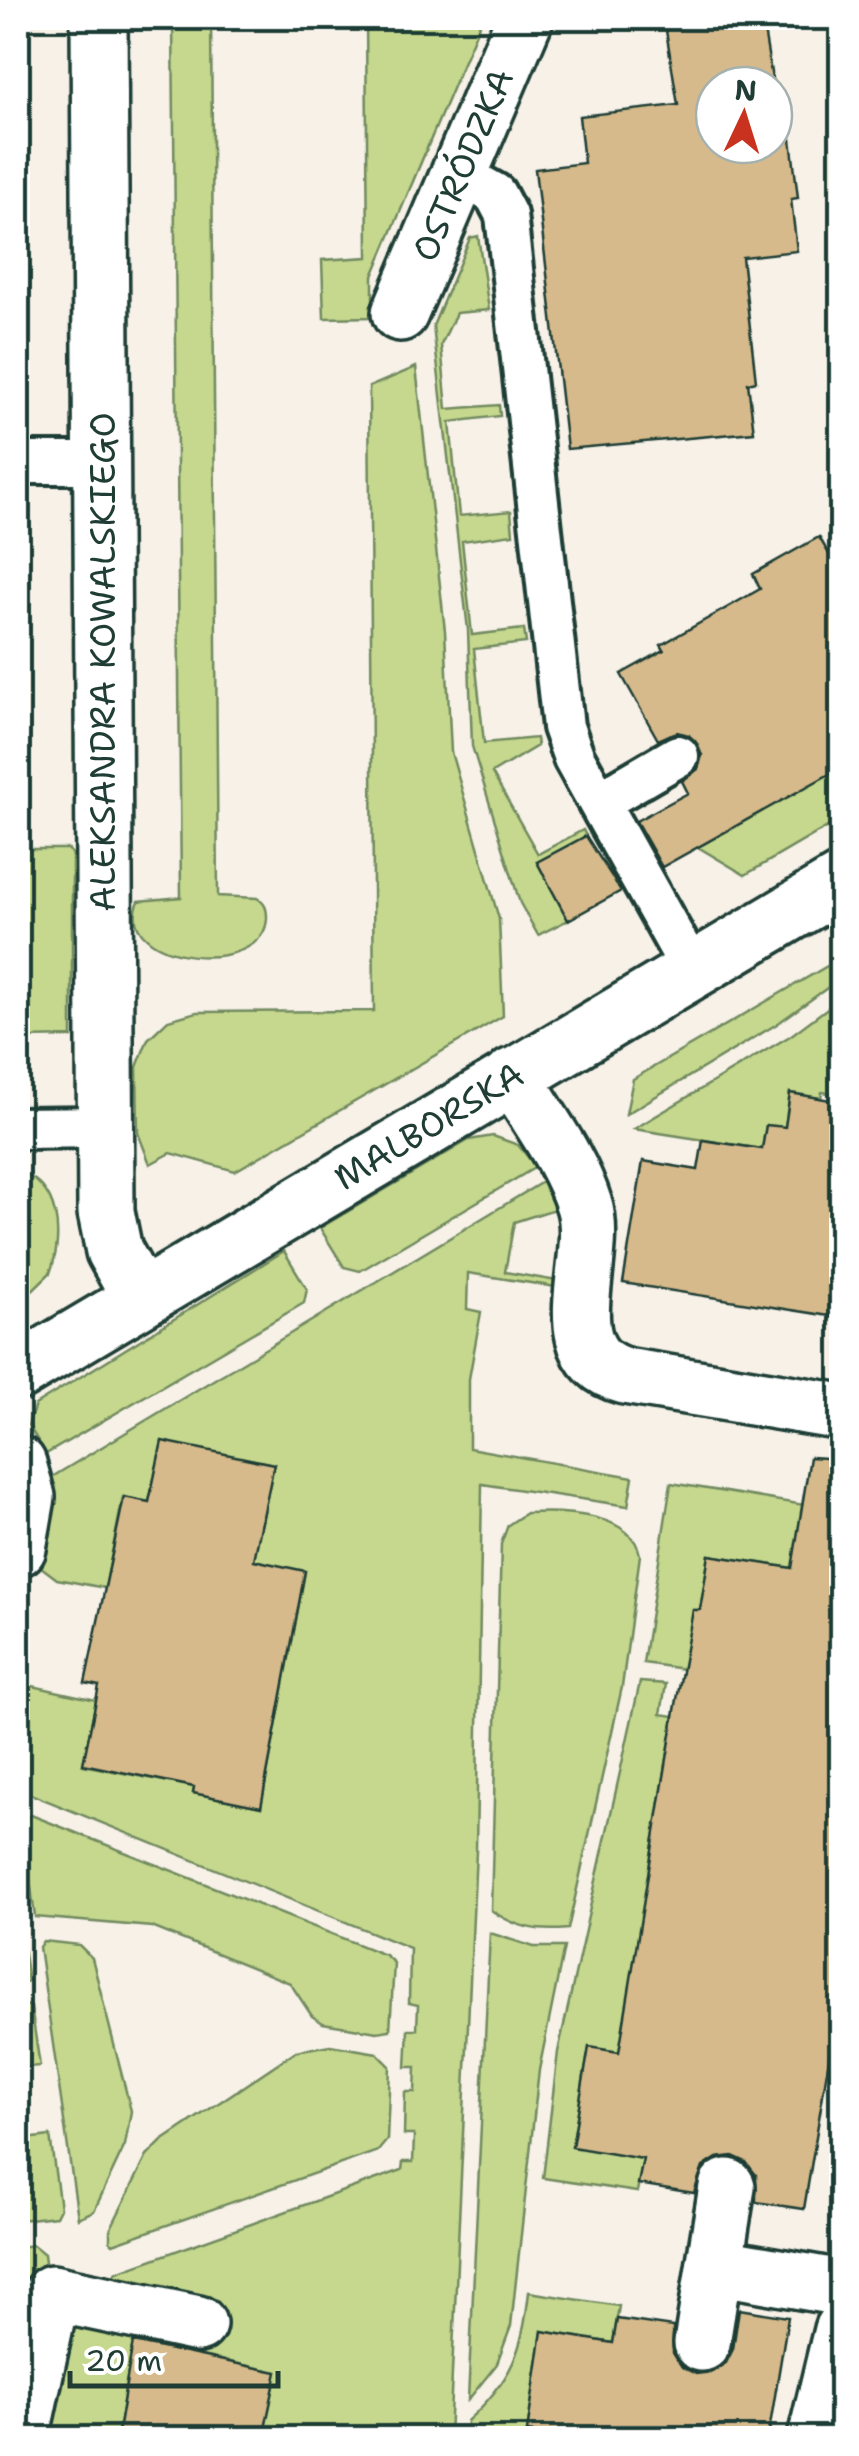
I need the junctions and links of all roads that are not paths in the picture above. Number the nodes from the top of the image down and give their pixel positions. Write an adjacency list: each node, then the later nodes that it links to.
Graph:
1 (99, 18): 6 (street, ALEKSANDRA KOWALSKIEGO)
2 (525, 18): 3 (street, OSTRÓDZKA)
3 (459, 174): 4 (street, OSTRÓDZKA); 8 (lane)
4 (400, 313)
5 (18, 463): 6 (lane)
6 (102, 463): 12 (street, ALEKSANDRA KOWALSKIEGO)
7 (678, 756): 8 (lane)
8 (599, 802): 10 (lane)
9 (842, 882): 10 (street, MALBORSKA)
10 (692, 970): 11 (street, MALBORSKA)
11 (513, 1076): 14 (street, MALBORSKA); 16 (street)
12 (106, 1127): 13 (lane); 14 (street, ALEKSANDRA KOWALSKIEGO)
13 (18, 1128)
14 (140, 1298): 15 (street, MALBORSKA)
15 (18, 1372)
16 (842, 1412)
17 (18, 1464): 18 (street)
18 (18, 1548)
19 (727, 2187): 20 (street)
20 (715, 2266): 21 (street); 24 (street)
21 (842, 2288)
22 (198, 2324): 25 (street)
23 (842, 2330): 26 (street)
24 (702, 2343)
25 (21, 2438)
26 (816, 2438)

